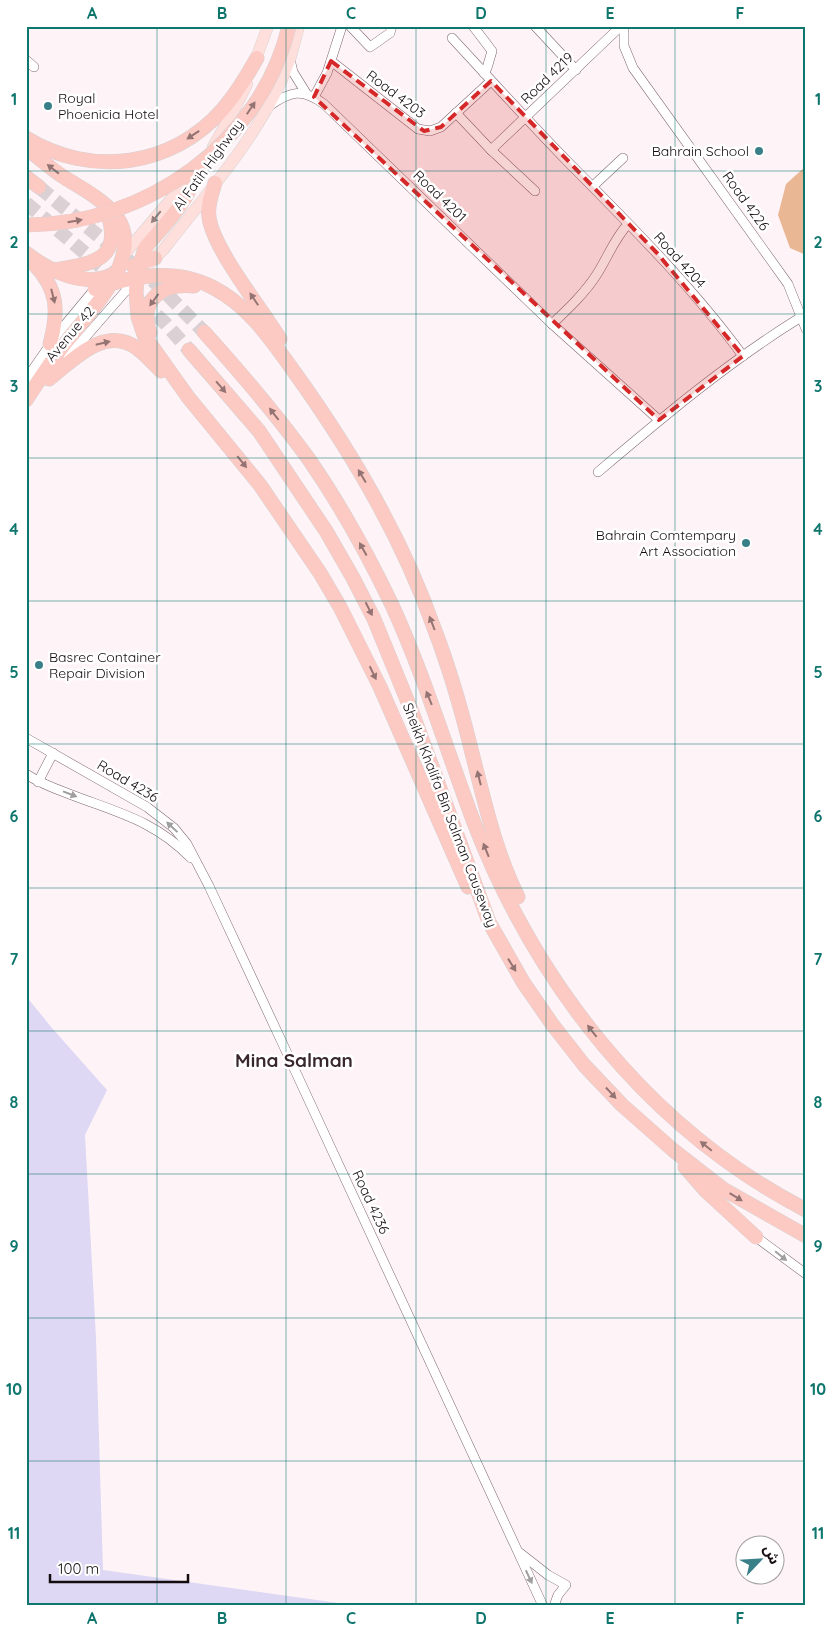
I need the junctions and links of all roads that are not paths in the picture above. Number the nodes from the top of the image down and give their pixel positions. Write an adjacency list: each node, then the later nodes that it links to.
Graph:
1 (268, 26): 11 (main road, Al Fatih Highway)
2 (289, 26): 35 (highway, one-way to 2, bridge)
3 (299, 26): 13 (main road, Al Fatih Highway)
4 (342, 26): 14 (street)
5 (350, 26): 6 (street)
6 (392, 26)
7 (474, 26): 17 (street)
8 (535, 26): 16 (street)
9 (623, 26): 16 (street, Road 4219); 47 (street, Road 4226)
10 (452, 38): 17 (street, Road 4204)
11 (257, 58): 23 (highway, one-way to 23); 27 (main road, Al Fatih Highway)
12 (26, 60): 15 (street)
13 (290, 60): 19 (street, Road 4201); 20 (main road, Al Fatih Highway)
14 (331, 61): 19 (street); 21 (street, Road 4203)
15 (34, 67)
16 (576, 70): 22 (street, Road 4219)
17 (484, 73): 18 (street, Road 4204)
18 (491, 81): 21 (street, Road 4203); 22 (street, Road 4204)
19 (310, 95): 20 (street); 48 (street, Road 4201)
20 (267, 108): 29 (main road, Al Fatih Highway)
21 (456, 113): 25 (street)
22 (526, 118): 25 (street, Road 4219); 30 (street, Road 4204)
23 (26, 138)
24 (26, 148): 33 (highway, one-way to 24)
25 (491, 150): 32 (street)
26 (623, 158): 30 (street)
27 (196, 170): 36 (main road, Al Fatih Highway, one-way to 36); 39 (highway)
28 (26, 177): 31 (highway)
29 (215, 183): 38 (main road, Al Fatih Highway); 59 (highway, one-way to 29)
30 (592, 186): 34 (street, Road 4204)
31 (39, 187)
32 (535, 191)
33 (105, 205): 36 (highway); 40 (highway)
34 (628, 224): 48 (street); 54 (street, Road 4204)
35 (26, 225)
36 (124, 254): 41 (highway); 43 (main road, Al Fatih Highway)
37 (26, 255): 40 (highway); 51 (highway, one-way to 51)
38 (155, 258): 39 (highway); 42 (main road, Al Fatih Highway)
39 (140, 263): 41 (highway); 42 (highway)
40 (54, 270): 43 (highway)
41 (119, 271): 43 (highway)
42 (137, 278): 43 (highway); 44 (highway); 46 (street, Al Fatih Highway); 53 (highway)
43 (108, 280): 45 (highway); 61 (highway)
44 (214, 288): 53 (highway, one-way to 53); 59 (highway)
45 (95, 289): 51 (street, Avenue 42)
46 (113, 304): 58 (street, Avenue 42)
47 (801, 318): 49 (street, Road 4226); 54 (street)
48 (552, 324): 62 (street)
49 (806, 329)
50 (204, 332): 70 (highway, Sheikh Khalifa Bin Salman Causeway, one-way to 50)
51 (50, 344): 56 (street, Avenue 42)
52 (189, 350): 69 (highway, Sheikh Khalifa Bin Salman Causeway, one-way to 69)
53 (158, 354): 60 (highway)
54 (743, 356): 62 (street)
55 (26, 359): 56 (street)
56 (35, 366): 57 (street, Avenue 42)
57 (26, 379)
58 (50, 380): 60 (highway, one-way to 60); 61 (street, Avenue 42)
59 (305, 386): 70 (highway, one-way to 59)
60 (188, 397): 69 (highway, one-way to 69)
61 (26, 400)
62 (659, 420): 63 (street)
63 (598, 472)
64 (26, 738): 65 (street, Road 4236)
65 (53, 753): 67 (street); 68 (street, Road 4236, one-way to 65)
66 (26, 774): 67 (street, Road 4236)
67 (38, 782): 68 (street, Road 4236, one-way to 68)
68 (199, 867): 76 (street, Road 4236)
69 (489, 922): 71 (highway, Sheikh Khalifa Bin Salman Causeway, one-way to 71)
70 (530, 941): 72 (highway, Sheikh Khalifa Bin Salman Causeway, one-way to 70)
71 (673, 1150): 73 (highway); 74 (highway, Sheikh Khalifa Bin Salman Causeway, one-way to 74)
72 (806, 1210)
73 (756, 1236): 75 (street, one-way to 75)
74 (806, 1236)
75 (806, 1274)
76 (516, 1549): 77 (street, Road 4236, one-way to 77); 78 (street, Road 4236)
77 (542, 1606)
78 (554, 1606)

